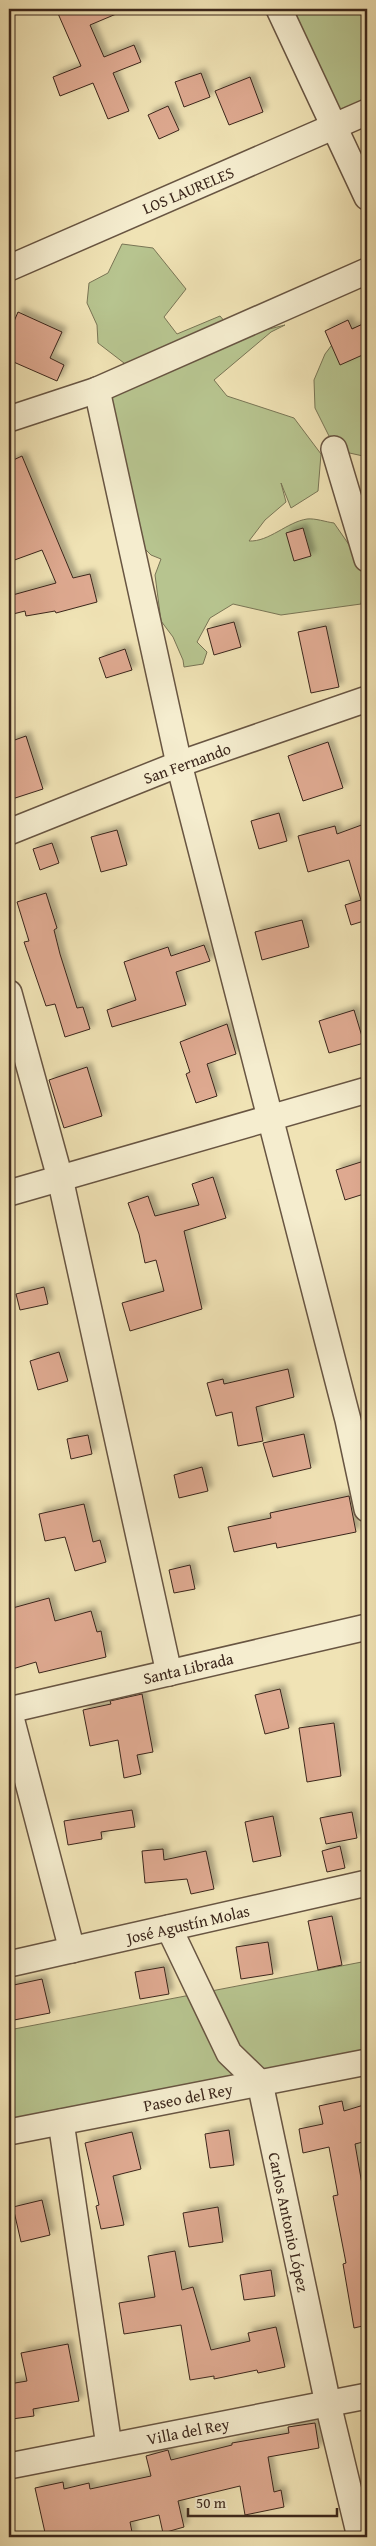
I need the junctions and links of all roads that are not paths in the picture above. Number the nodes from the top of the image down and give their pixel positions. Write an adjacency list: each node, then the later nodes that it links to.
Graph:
1 (279, 9): 3 (street)
2 (367, 112): 3 (street, LOS LAURELES)
3 (334, 126): 4 (street); 5 (street, LOS LAURELES)
4 (367, 197)
5 (9, 268)
6 (367, 271): 7 (street)
7 (97, 390): 8 (street); 12 (street)
8 (9, 419)
9 (334, 449): 10 (street)
10 (367, 559)
11 (367, 699): 12 (street, San Fernando)
12 (179, 764): 13 (street, San Fernando); 16 (street)
13 (9, 832)
14 (9, 993): 17 (street)
15 (367, 1090): 16 (street)
16 (271, 1117): 17 (street); 19 (street)
17 (60, 1178): 18 (street); 22 (street)
18 (9, 1193)
19 (357, 1418): 20 (street)
20 (367, 1510)
21 (367, 1627): 22 (street, Santa Librada)
22 (169, 1673): 23 (street, Santa Librada)
23 (9, 1710): 26 (street)
24 (367, 1883): 25 (street, José Agustín Molas)
25 (169, 1928): 26 (street, José Agustín Molas); 29 (street)
26 (72, 1950): 27 (street, José Agustín Molas)
27 (9, 1964)
28 (367, 2062): 29 (street, Paseo del Rey)
29 (260, 2083): 30 (street, Paseo del Rey); 33 (street, Carlos Antonio López)
30 (61, 2122): 31 (street, Paseo del Rey); 34 (street)
31 (9, 2132)
32 (367, 2396): 33 (street, Villa del Rey)
33 (328, 2404): 34 (street, Villa del Rey); 36 (street, Carlos Antonio López)
34 (109, 2446): 35 (street, Villa del Rey)
35 (9, 2466)
36 (360, 2537)

